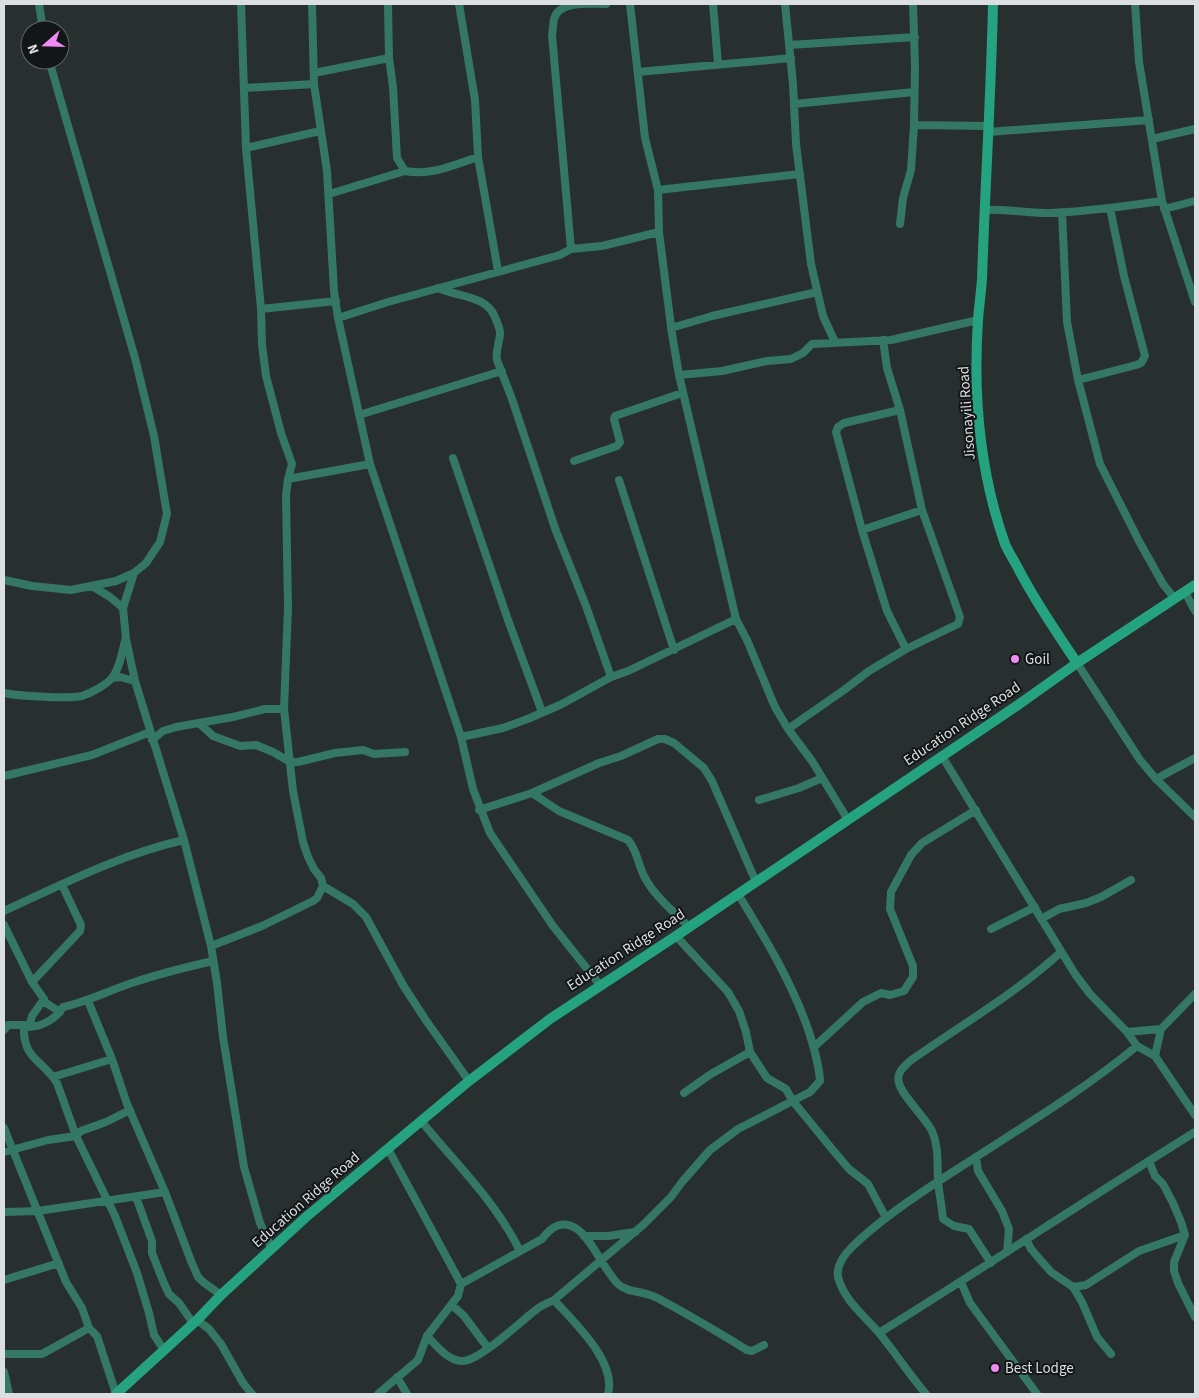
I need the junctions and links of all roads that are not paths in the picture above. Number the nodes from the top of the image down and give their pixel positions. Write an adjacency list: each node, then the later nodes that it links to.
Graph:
1 (39, 4): 13 (street)
2 (241, 4): 23 (street)
3 (312, 4): 20 (street)
4 (388, 4): 16 (street)
5 (459, 4): 33 (street)
6 (606, 4): 46 (street)
7 (630, 4): 21 (street)
8 (713, 4): 18 (street)
9 (785, 4): 15 (street)
10 (913, 4): 14 (street)
11 (993, 4): 28 (main road, Jisonayili Road)
12 (1135, 4): 26 (street)
13 (41, 20)
14 (915, 37): 15 (street); 24 (street)
15 (790, 44): 17 (street)
16 (389, 58): 20 (street); 34 (street)
17 (791, 58): 18 (street); 25 (street)
18 (718, 64): 21 (street)
19 (52, 70): 71 (street)
20 (314, 72): 22 (street)
21 (638, 72): 36 (street)
22 (314, 84): 23 (street); 30 (street)
23 (244, 88): 32 (street)
24 (914, 92): 25 (street); 27 (street)
25 (794, 104): 35 (street)
26 (1149, 120): 28 (street); 31 (street)
27 (914, 124): 28 (street); 44 (street)
28 (989, 129): 42 (main road, Jisonayili Road)
29 (1195, 129): 31 (street)
30 (320, 131): 32 (street); 37 (street)
31 (1152, 139): 38 (street)
32 (246, 148): 52 (street)
33 (478, 157): 34 (street); 47 (street)
34 (405, 171): 37 (street)
35 (800, 174): 36 (street); 49 (street)
36 (658, 190): 45 (street)
37 (328, 194): 50 (street)
38 (1162, 201): 40 (street); 41 (street)
39 (1195, 201): 41 (street)
40 (1110, 208): 43 (street); 60 (street)
41 (1164, 209): 51 (street)
42 (984, 210): 43 (street); 54 (main road, Jisonayili Road)
43 (1062, 212): 60 (street)
44 (900, 224)
45 (659, 232): 46 (street); 55 (street)
46 (571, 249): 47 (street)
47 (498, 271): 48 (street)
48 (438, 288): 53 (street); 58 (street)
49 (817, 292): 55 (street); 57 (street)
50 (336, 301): 52 (street); 53 (street)
51 (1195, 302)
52 (261, 309): 67 (street)
53 (338, 318): 63 (street)
54 (978, 320): 56 (street); 83 (main road, Jisonayili Road)
55 (671, 328): 59 (street)
56 (883, 340): 57 (street); 62 (street)
57 (836, 342): 59 (street)
58 (502, 371): 63 (street); 84 (street)
59 (679, 375): 61 (street)
60 (1078, 380): 76 (street)
61 (682, 393): 65 (street); 79 (street)
62 (900, 410): 69 (street); 70 (street)
63 (360, 415): 66 (street)
64 (453, 458): 89 (street)
65 (574, 461)
66 (370, 464): 67 (street); 93 (street)
67 (288, 479): 88 (street)
68 (619, 480): 82 (street)
69 (922, 510): 70 (street); 81 (street)
70 (862, 530): 81 (street)
71 (134, 572): 74 (street); 77 (street)
72 (4, 580): 74 (street)
73 (1195, 585): 75 (main road, Education Ridge Road)
74 (92, 586): 77 (street)
75 (1185, 592): 76 (main road, Education Ridge Road); 78 (street)
76 (1175, 599): 83 (main road, Education Ridge Road)
77 (123, 608): 80 (street)
78 (1195, 611)
79 (736, 619): 82 (street); 91 (street)
80 (126, 639): 85 (street); 86 (street)
81 (906, 649): 91 (street)
82 (674, 650): 84 (street)
83 (1077, 663): 95 (main road, Education Ridge Road); 100 (street, Jisonayili Road)
84 (611, 677): 89 (street)
85 (112, 678): 86 (street); 87 (street)
86 (135, 681): 92 (street)
87 (4, 693)
88 (284, 709): 90 (street); 97 (street)
89 (542, 712): 93 (street)
90 (199, 723): 92 (street); 97 (street)
91 (788, 729): 99 (street)
92 (151, 736): 98 (street); 107 (street)
93 (461, 737): 103 (street)
94 (405, 752): 97 (street)
95 (942, 756): 104 (street); 106 (main road, Education Ridge Road)
96 (1195, 758): 100 (street)
97 (290, 762): 111 (street)
98 (4, 776)
99 (822, 778): 102 (street); 106 (street)
100 (1156, 779): 105 (street, Jisonayili Road)
101 (532, 794): 103 (street); 109 (street); 119 (street)
102 (759, 800)
103 (479, 810): 126 (street)
104 (976, 810): 115 (street); 135 (street)
105 (1195, 817)
106 (848, 820): 109 (main road, Education Ridge Road)
107 (184, 840): 110 (street); 122 (street)
108 (1131, 880): 117 (street)
109 (756, 882): 113 (main road, Education Ridge Road)
110 (62, 885): 116 (street); 125 (street)
111 (324, 886): 112 (street); 114 (street)
112 (332, 892): 114 (street); 141 (street)
113 (738, 894): 119 (main road, Education Ridge Road); 135 (street)
114 (317, 898): 122 (street)
115 (1035, 908): 117 (street); 120 (street)
116 (4, 911)
117 (1041, 919): 123 (street)
118 (4, 925): 125 (street)
119 (690, 927): 121 (main road, Education Ridge Road)
120 (991, 930)
121 (676, 936): 126 (main road, Education Ridge Road); 137 (street)
122 (211, 946): 124 (street)
123 (1061, 952): 134 (street); 157 (street)
124 (213, 961): 129 (street); 168 (street)
125 (32, 982): 128 (street)
126 (600, 985): 141 (main road, Education Ridge Road)
127 (1195, 994): 132 (street)
128 (44, 999): 130 (street); 131 (street)
129 (88, 1001): 130 (street); 139 (street)
130 (60, 1012): 131 (street)
131 (27, 1026): 133 (street); 140 (street)
132 (1161, 1029): 134 (street); 138 (street)
133 (4, 1030)
134 (1127, 1032): 136 (street)
135 (814, 1046): 145 (street)
136 (1137, 1046): 138 (street); 155 (street)
137 (750, 1052): 142 (street); 145 (street)
138 (1155, 1056): 143 (street)
139 (112, 1059): 140 (street); 146 (street)
140 (53, 1077): 151 (street)
141 (469, 1081): 148 (main road, Education Ridge Road)
142 (684, 1093)
143 (1184, 1097): 144 (street); 147 (street)
144 (1195, 1099)
145 (792, 1100): 163 (street); 164 (street)
146 (130, 1110): 151 (street); 158 (street)
147 (1195, 1115)
148 (422, 1122): 153 (main road, Education Ridge Road); 169 (street)
149 (4, 1128): 152 (street)
150 (1195, 1132): 156 (street)
151 (76, 1136): 152 (street); 160 (street)
152 (12, 1149): 154 (street); 161 (street)
153 (388, 1150): 168 (main road, Education Ridge Road); 176 (street)
154 (4, 1152)
155 (976, 1157): 157 (street); 170 (street)
156 (1149, 1161): 165 (street); 167 (street)
157 (938, 1182): 163 (street); 173 (street)
158 (165, 1192): 159 (street); 178 (street)
159 (136, 1197): 160 (street); 182 (street)
160 (108, 1202): 161 (street); 188 (street)
161 (38, 1211): 162 (street); 172 (street)
162 (4, 1212)
163 (886, 1218): 184 (street)
164 (634, 1232): 166 (street); 171 (street)
165 (1185, 1235): 177 (street); 181 (street)
166 (584, 1236): 169 (street); 171 (street)
167 (1026, 1239): 170 (street); 177 (street)
168 (272, 1249): 178 (main road, Education Ridge Road)
169 (520, 1251): 176 (street)
170 (1007, 1252): 173 (street)
171 (600, 1261): 179 (street); 186 (street)
172 (59, 1263): 174 (street); 183 (street)
173 (991, 1263): 175 (street)
174 (4, 1280)
175 (961, 1282): 184 (street); 200 (street)
176 (461, 1284): 180 (street)
177 (1073, 1287): 190 (street)
178 (221, 1295): 182 (main road, Education Ridge Road)
179 (554, 1300): 187 (street); 198 (street)
180 (452, 1305): 185 (street); 187 (street)
181 (1195, 1316)
182 (195, 1321): 188 (main road, Education Ridge Road); 195 (street)
183 (89, 1328): 189 (street); 194 (street)
184 (879, 1333): 199 (street)
185 (427, 1336): 187 (street); 192 (street)
186 (764, 1345)
187 (488, 1348)
188 (164, 1350): 194 (main road, Education Ridge Road)
189 (4, 1354)
190 (1110, 1354)
191 (4, 1372): 193 (street)
192 (397, 1377): 196 (street); 197 (street)
193 (9, 1394)
194 (116, 1394)
195 (252, 1394)
196 (378, 1394)
197 (407, 1394)
198 (608, 1394)
199 (926, 1394)
200 (1037, 1394)

